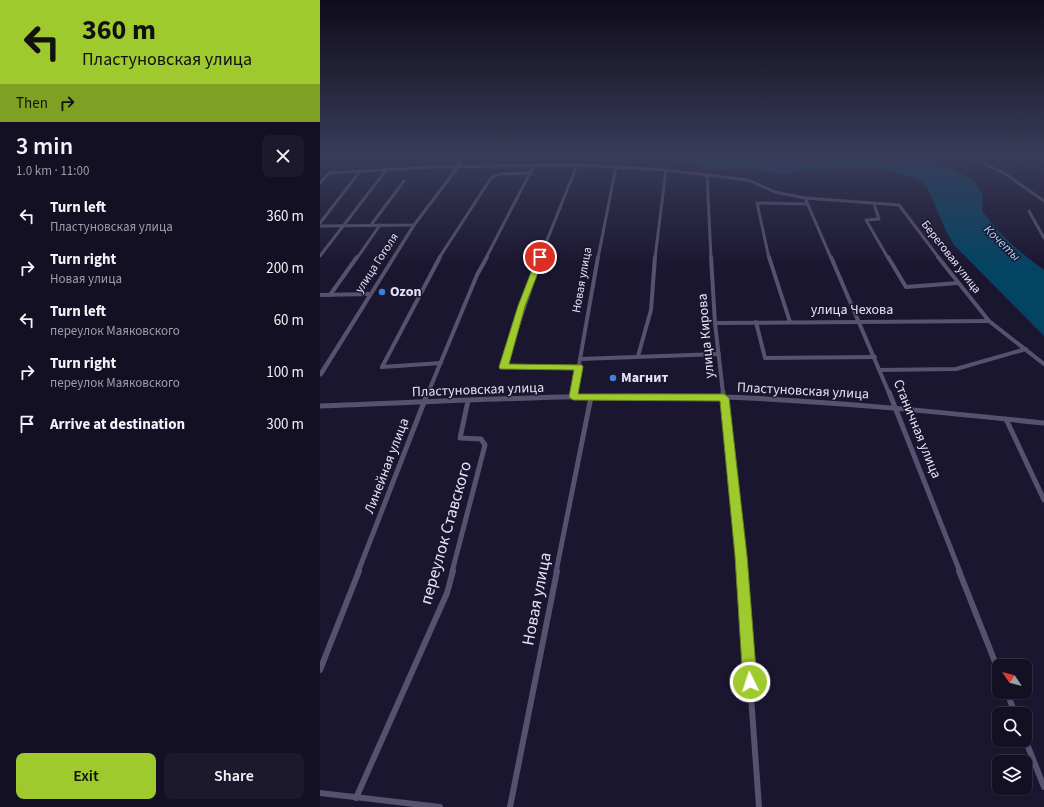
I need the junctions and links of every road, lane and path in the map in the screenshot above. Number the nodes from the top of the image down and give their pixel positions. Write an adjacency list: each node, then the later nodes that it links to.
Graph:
1 (344, 192): 18 (street)
2 (370, 192): 23 (street)
3 (396, 192): 19 (street)
4 (439, 192): 21 (street, улица Гоголя)
5 (482, 192): 40 (street)
6 (520, 192): 40 (street, Линейная улица)
7 (565, 192): 42 (street)
8 (611, 192): 39 (street, Новая улица)
9 (663, 192): 37 (street)
10 (708, 192): 34 (street, улица Кирова)
11 (774, 192): 13 (street, Береговая улица)
12 (1031, 192): 14 (street)
13 (805, 198): 15 (street, Станичная улица); 16 (street, Береговая улица)
14 (1044, 201)
15 (808, 204): 30 (street, Станичная улица); 33 (street)
16 (874, 204): 26 (street, Береговая улица); 26 (street)
17 (1029, 211): 24 (street)
18 (320, 223)
19 (371, 225): 20 (street); 23 (street)
20 (380, 225): 21 (street); 29 (street)
21 (414, 225): 27 (street, улица Гоголя)
22 (320, 226): 23 (street)
23 (343, 226): 25 (street)
24 (1044, 238)
25 (320, 256)
26 (958, 283): 31 (street, Береговая улица)
27 (369, 294): 29 (street); 44 (street, улица Гоголя)
28 (320, 295): 29 (street)
29 (330, 295)
30 (859, 321): 31 (street, улица Чехова); 33 (street, улица Чехова); 38 (street, Станичная улица)
31 (989, 321): 35 (street, Береговая улица)
32 (756, 322): 33 (street, улица Чехова); 34 (street, улица Чехова); 38 (street)
33 (790, 322)
34 (715, 323): 36 (street, улица Кирова)
35 (1026, 348): 41 (street, Береговая улица); 43 (street)
36 (719, 354): 37 (street); 47 (street, улица Кирова)
37 (638, 356): 39 (street)
38 (875, 357): 43 (street, Станичная улица)
39 (580, 359): 42 (street, Новая улица)
40 (441, 363): 49 (street, Линейная улица)
41 (1044, 364)
42 (579, 367): 45 (street, Новая улица)
43 (880, 370): 51 (street, Станичная улица)
44 (320, 375)
45 (573, 397): 46 (street, Пластуновская улица); 48 (street, Пластуновская улица)
46 (591, 397): 47 (street, Пластуновская улица); 62 (street, Новая улица)
47 (724, 398): 51 (street, Пластуновская улица); 63 (street, улица Кирова)
48 (468, 401): 49 (street, Пластуновская улица); 60 (street, переулок Ставского)
49 (424, 403): 50 (street, Пластуновская улица); 56 (street, Линейная улица)
50 (320, 406)
51 (895, 407): 52 (street, Пластуновская улица); 55 (street, Станичная улица)
52 (1006, 419): 53 (street, Пластуновская улица); 54 (street)
53 (1044, 423)
54 (1044, 500)
55 (994, 659)
56 (320, 670)
57 (1028, 747): 58 (street)
58 (1044, 787)
59 (320, 793): 60 (street)
60 (356, 798): 61 (street)
61 (440, 807)
62 (510, 807)
63 (759, 807)

